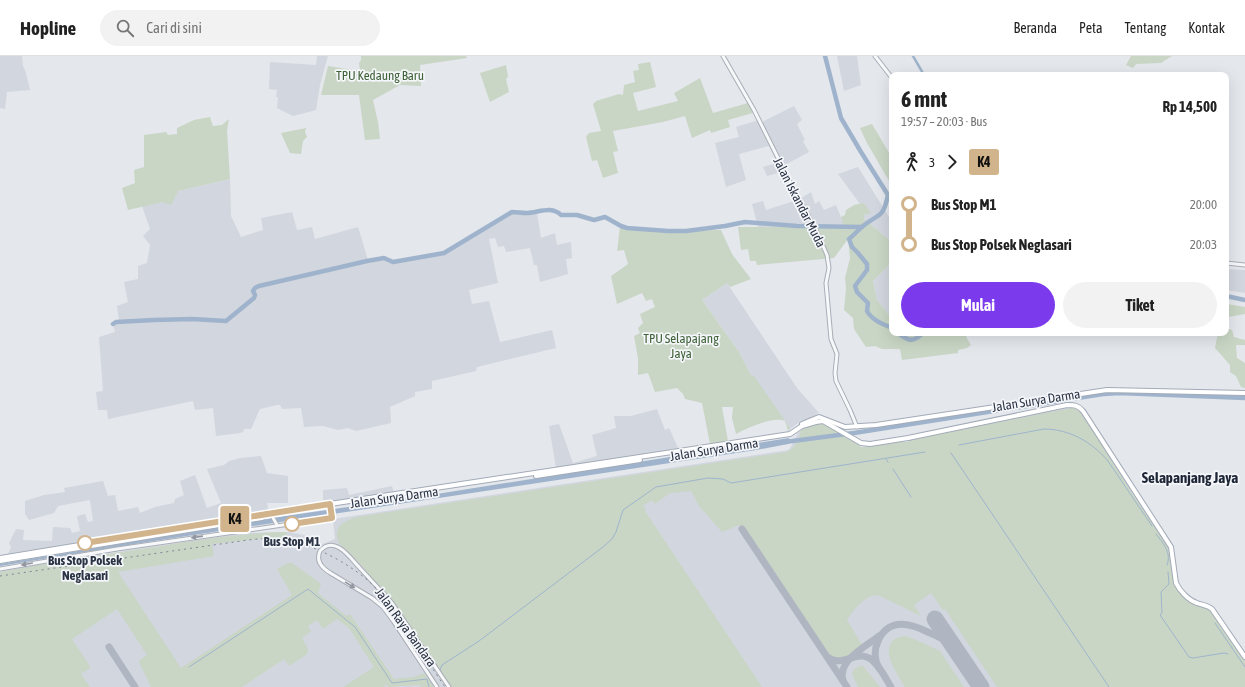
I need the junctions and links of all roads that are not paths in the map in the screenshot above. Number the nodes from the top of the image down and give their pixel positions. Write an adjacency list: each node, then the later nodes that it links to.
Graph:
1 (723, 56): 7 (street, Jalan Iskandar Muda)
2 (875, 56): 3 (street)
3 (889, 74)
4 (1229, 263): 5 (street)
5 (1245, 265)
6 (1245, 393): 7 (main road, Jalan Surya Darma)
7 (857, 426): 8 (main road, Jalan Surya Darma)
8 (787, 435): 9 (main road, Jalan Surya Darma); 12 (main road, Jalan Surya Darma); 16 (main road)
9 (331, 508): 10 (main road, Jalan Surya Darma); 11 (street)
10 (272, 517): 11 (street); 12 (main road, Jalan Surya Darma)
11 (277, 524): 15 (street, one-way to 15)
12 (75, 546): 13 (main road, Jalan Surya Darma); 14 (main road, Jalan Surya Darma)
13 (0, 558)
14 (0, 561)
15 (0, 569)
16 (1245, 657)
17 (437, 687): 18 (street, Jalan Raya Bandara, one-way to 17, bridge)
18 (449, 687)

